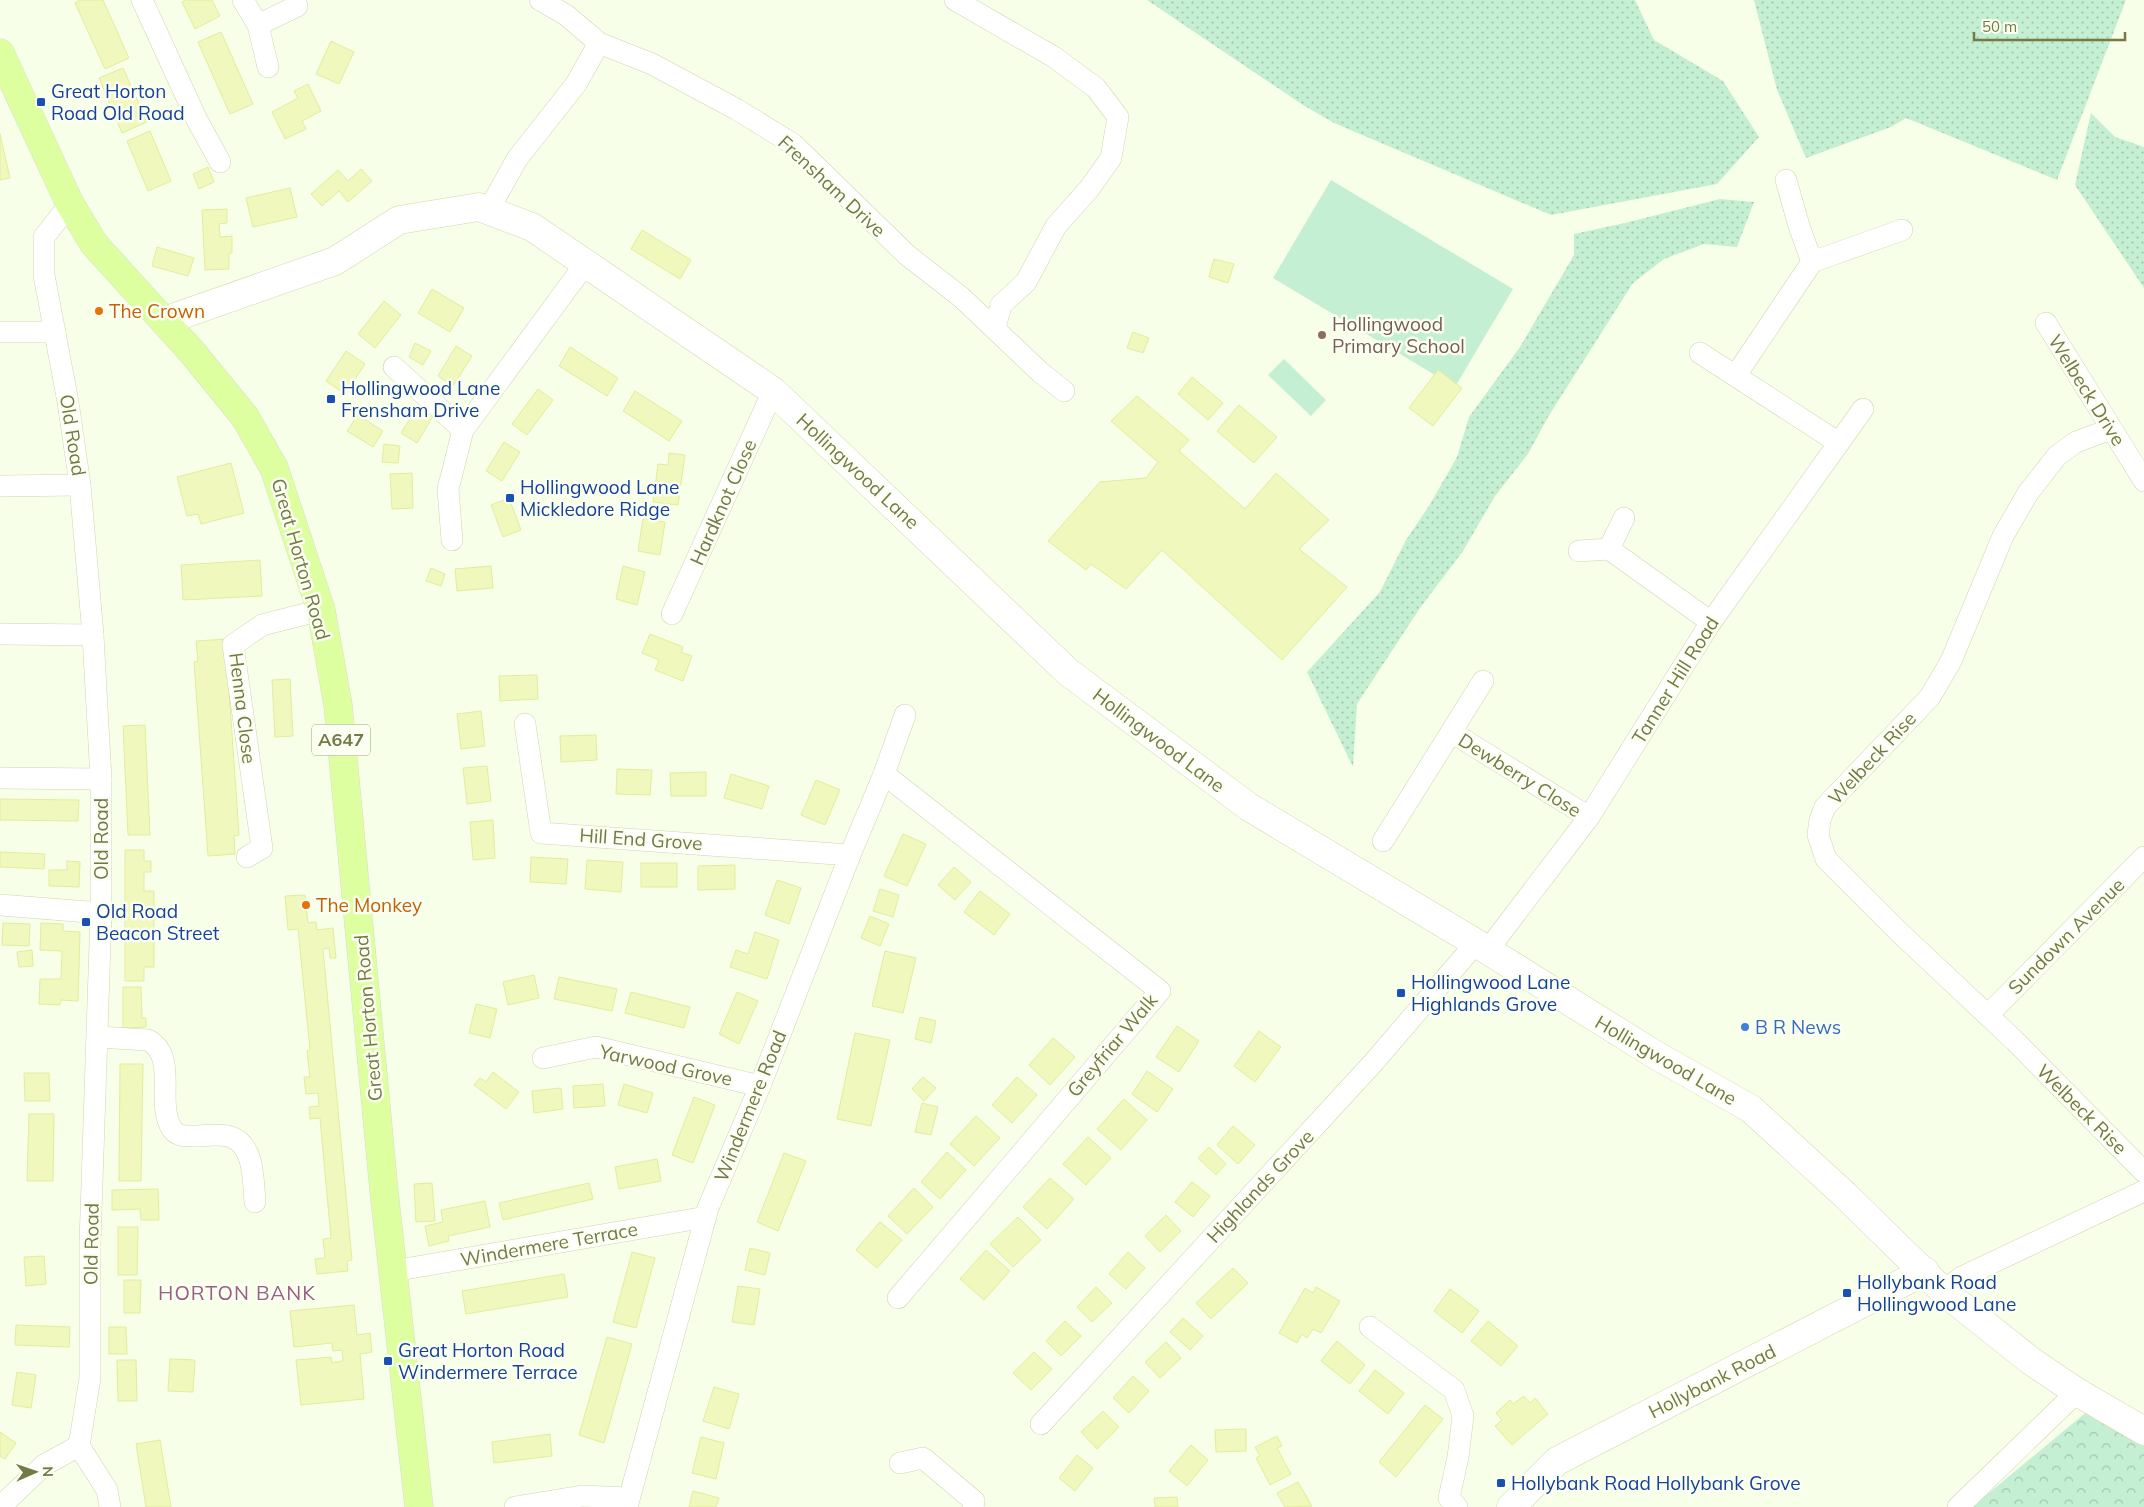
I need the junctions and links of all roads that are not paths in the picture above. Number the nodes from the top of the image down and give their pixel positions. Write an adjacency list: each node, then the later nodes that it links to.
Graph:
1 (142, 0): 10 (street)
2 (243, 0): 6 (street)
3 (540, 0): 7 (street, Frensham Drive)
4 (956, 0): 19 (street)
5 (297, 6): 6 (street)
6 (258, 25): 9 (street)
7 (599, 43): 13 (street); 19 (street, Frensham Drive)
8 (0, 53): 12 (main road, Great Horton Road / A647)
9 (268, 67)
10 (220, 162)
11 (1786, 180): 15 (street)
12 (70, 204): 17 (main road, Great Horton Road / A647); 21 (street, Old Road)
13 (488, 211): 16 (street, Hollingwood Lane); 17 (street, Hollingwood Lane)
14 (1902, 230): 15 (street)
15 (1812, 262): 24 (street)
16 (586, 263): 25 (street, Hollingwood Lane); 29 (street)
17 (164, 322): 38 (main road, Great Horton Road / A647)
18 (2046, 323): 28 (street, Welbeck Drive)
19 (995, 328): 26 (street, Frensham Drive)
20 (0, 332): 21 (street)
21 (55, 332): 32 (street, Old Road)
22 (1700, 353): 24 (street)
23 (394, 367): 29 (street)
24 (1736, 376): 30 (street)
25 (773, 390): 39 (street, Hardknot Close); 57 (street, Hollingwood Lane)
26 (1064, 391)
27 (1863, 409): 30 (street, Tanner Hill Road)
28 (2111, 429): 31 (street, Welbeck Drive); 58 (street, Welbeck Rise)
29 (463, 430): 35 (street)
30 (1839, 443): 40 (street, Tanner Hill Road)
31 (2144, 481)
32 (80, 485): 33 (street); 42 (street, Old Road)
33 (0, 486)
34 (1624, 518): 36 (street)
35 (452, 540)
36 (1609, 549): 37 (street); 40 (street)
37 (1579, 551)
38 (320, 610): 53 (street, Henna Close); 66 (main road, Great Horton Road / A647)
39 (672, 614)
40 (1711, 622): 50 (street, Tanner Hill Road)
41 (0, 634): 42 (street)
42 (93, 635): 49 (street, Old Road)
43 (1483, 681): 46 (street, Dewberry Close)
44 (905, 715): 47 (street, Windermere Road)
45 (524, 724): 52 (street, Hill End Grove)
46 (1451, 732): 50 (street, Dewberry Close); 51 (street, Dewberry Close)
47 (884, 774): 52 (street, Windermere Road); 68 (street, Greyfriar Walk)
48 (0, 778): 49 (street)
49 (102, 779): 56 (street, Old Road)
50 (1589, 817): 57 (street, Tanner Hill Road)
51 (1383, 841)
52 (850, 855): 61 (street, Windermere Road)
53 (247, 857)
54 (2144, 857): 58 (street, Sundown Avenue)
55 (0, 905): 56 (street)
56 (101, 913): 59 (street, Old Road)
57 (1481, 947): 67 (street, Hollingwood Lane); 71 (street, Highlands Grove)
58 (1988, 1016): 62 (street, Welbeck Rise)
59 (98, 1037): 64 (street); 73 (street, Old Road)
60 (543, 1058): 61 (street, Yarwood Grove)
61 (760, 1086): 65 (street, Windermere Road)
62 (2144, 1172)
63 (2144, 1191): 67 (street)
64 (254, 1202)
65 (706, 1217): 66 (street, Windermere Terrace); 75 (street, Windermere Road)
66 (393, 1271): 78 (main road, Great Horton Road / A647)
67 (1934, 1281): 70 (street, Hollingwood Lane); 82 (street, Hollybank Road)
68 (898, 1298)
69 (1370, 1327): 81 (street)
70 (2077, 1392): 72 (street, Hollingwood Lane); 83 (street)
71 (1041, 1424)
72 (2144, 1431)
73 (79, 1446): 76 (street); 77 (street)
74 (900, 1463): 80 (street)
75 (628, 1502): 79 (street)
76 (0, 1507)
77 (110, 1507)
78 (419, 1507)
79 (515, 1507)
80 (973, 1507)
81 (1457, 1507)
82 (1511, 1507)
83 (1958, 1507)

